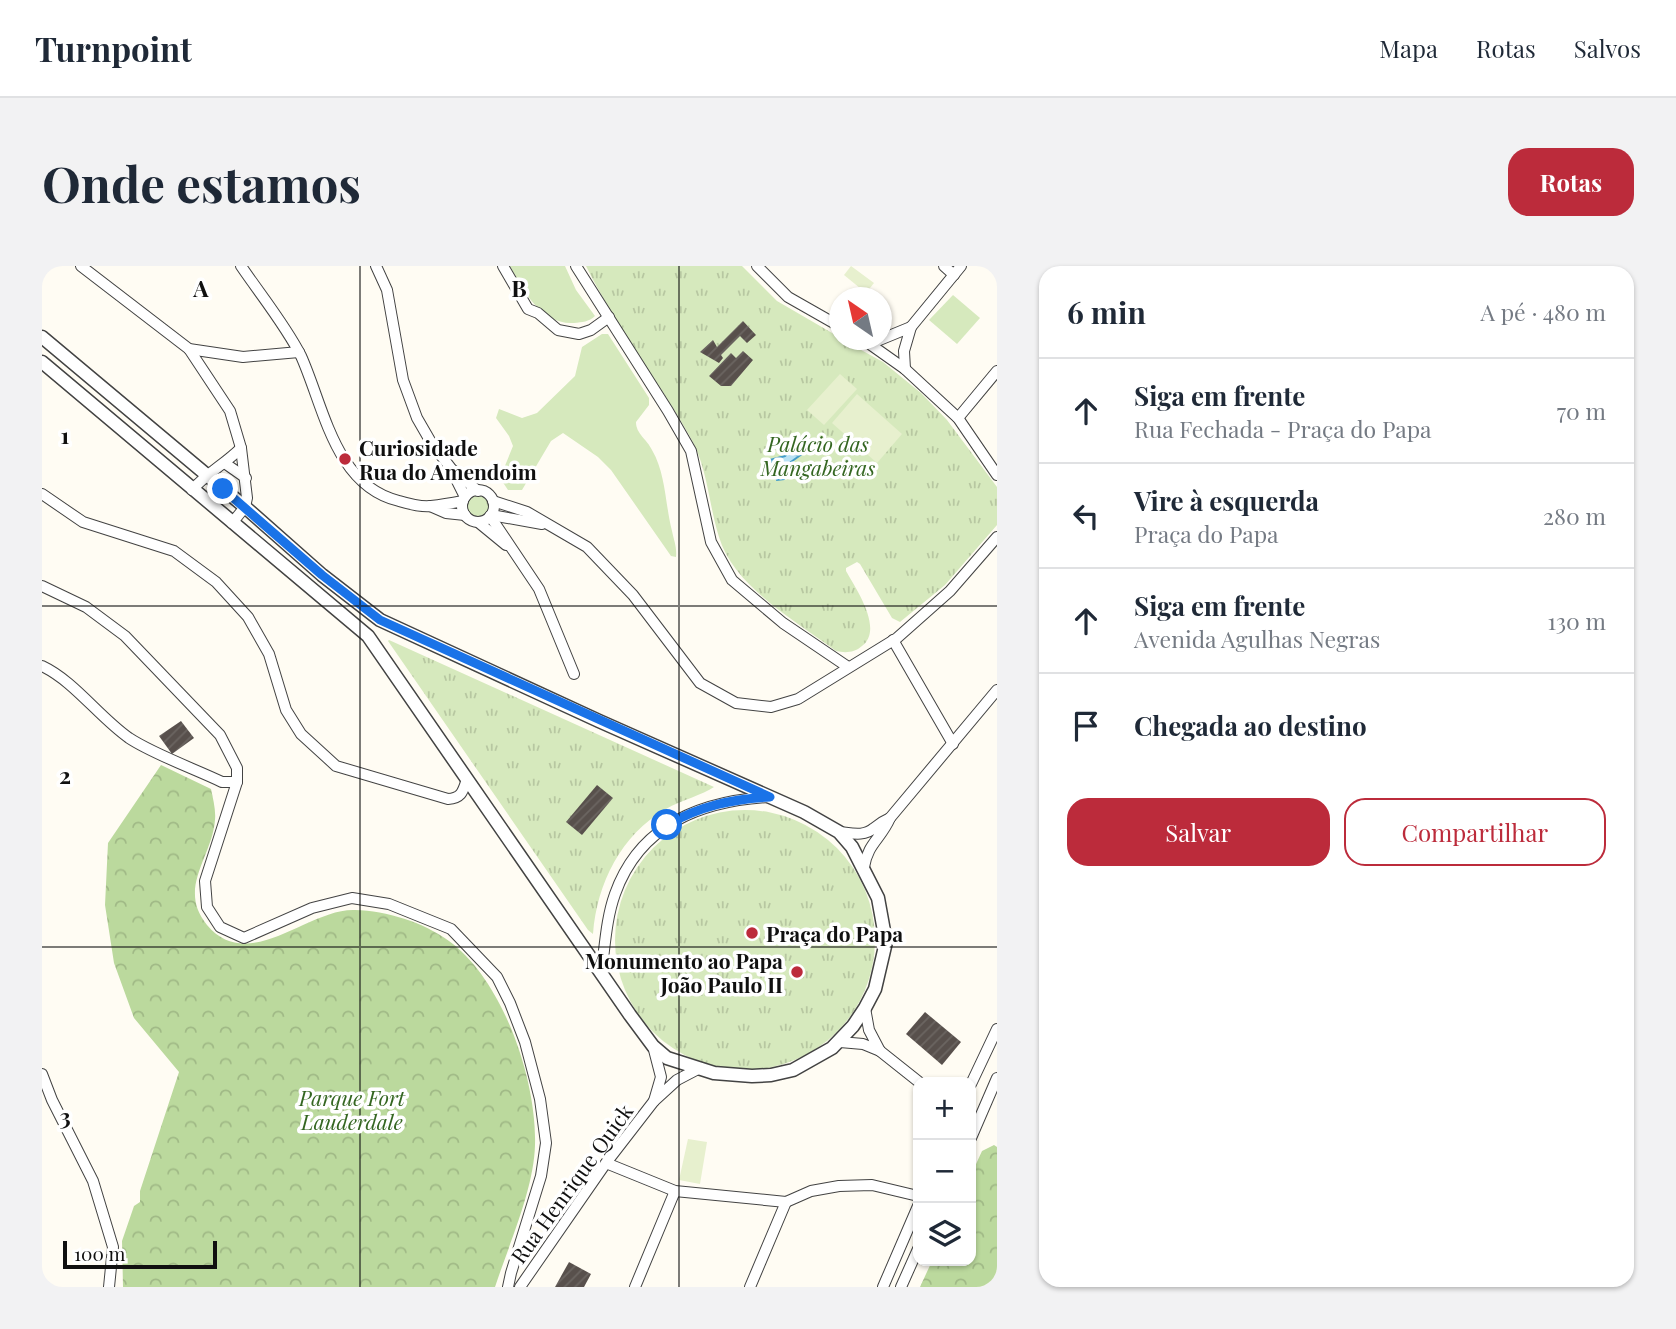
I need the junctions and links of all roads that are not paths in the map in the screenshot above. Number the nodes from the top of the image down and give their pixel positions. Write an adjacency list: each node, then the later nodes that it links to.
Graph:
1 (81, 266): 15 (street)
2 (241, 266): 17 (street)
3 (376, 266): 24 (street)
4 (503, 266): 10 (street)
5 (576, 266): 10 (street)
6 (757, 266): 11 (street)
7 (944, 266): 9 (street)
8 (961, 266): 9 (street)
9 (954, 275): 12 (street)
10 (609, 317): 47 (street)
11 (829, 320)
12 (911, 327): 13 (street); 19 (street)
13 (892, 334)
14 (42, 337): 25 (street)
15 (189, 349): 17 (street); 22 (street)
16 (879, 350): 19 (street)
17 (299, 352): 33 (street)
18 (42, 362): 28 (street)
19 (905, 369): 21 (street)
20 (997, 371): 21 (street)
21 (958, 418): 26 (street)
22 (241, 448): 23 (street); 27 (street)
23 (226, 464): 25 (street); 27 (street)
24 (450, 467): 29 (street); 31 (street)
25 (206, 474): 28 (street); 34 (street)
26 (997, 475)
27 (246, 478): 34 (street)
28 (192, 490): 38 (street)
29 (478, 491): 31 (street); 32 (street)
30 (42, 494): 51 (street)
31 (464, 499): 33 (street); 35 (street)
32 (493, 501): 36 (street); 39 (street)
33 (429, 506): 35 (street)
34 (245, 507): 38 (street); 43 (street)
35 (465, 515): 37 (street)
36 (490, 515): 37 (street); 39 (street); 41 (street)
37 (478, 522): 41 (street)
38 (232, 523): 44 (street)
39 (549, 525): 47 (street)
40 (997, 537): 45 (street)
41 (517, 555): 48 (street)
42 (42, 586): 52 (street)
43 (380, 620): 44 (street); 53 (street)
44 (368, 636): 51 (street)
45 (893, 640): 47 (street); 50 (street)
46 (42, 666): 52 (street)
47 (848, 667)
48 (575, 674)
49 (997, 690): 50 (street)
50 (953, 744): 54 (street)
51 (467, 779): 57 (street)
52 (237, 782): 77 (street)
53 (770, 797): 55 (street); 57 (street)
54 (890, 818): 55 (street); 56 (street)
55 (839, 832): 56 (street)
56 (864, 867): 58 (street)
57 (601, 974): 61 (street)
58 (865, 1008): 60 (street); 62 (street)
59 (997, 1030): 66 (street)
60 (840, 1042): 62 (street); 63 (street)
61 (653, 1045): 63 (street); 68 (street, Rua Henrique Quick)
62 (880, 1051): 65 (street)
63 (698, 1069): 68 (street, Rua Henrique Quick)
64 (42, 1074): 76 (street)
65 (913, 1077)
66 (974, 1077)
67 (997, 1078): 69 (street)
68 (654, 1101): 70 (street, Rua Henrique Quick)
69 (976, 1120)
70 (606, 1163): 71 (street); 78 (street, Rua Henrique Quick)
71 (675, 1191): 73 (street); 79 (street)
72 (913, 1195): 73 (street)
73 (786, 1202): 80 (street)
74 (913, 1218): 81 (street)
75 (913, 1260): 82 (street)
76 (108, 1287)
77 (508, 1287)
78 (520, 1287)
79 (635, 1287)
80 (750, 1287)
81 (883, 1287)
82 (901, 1287)

